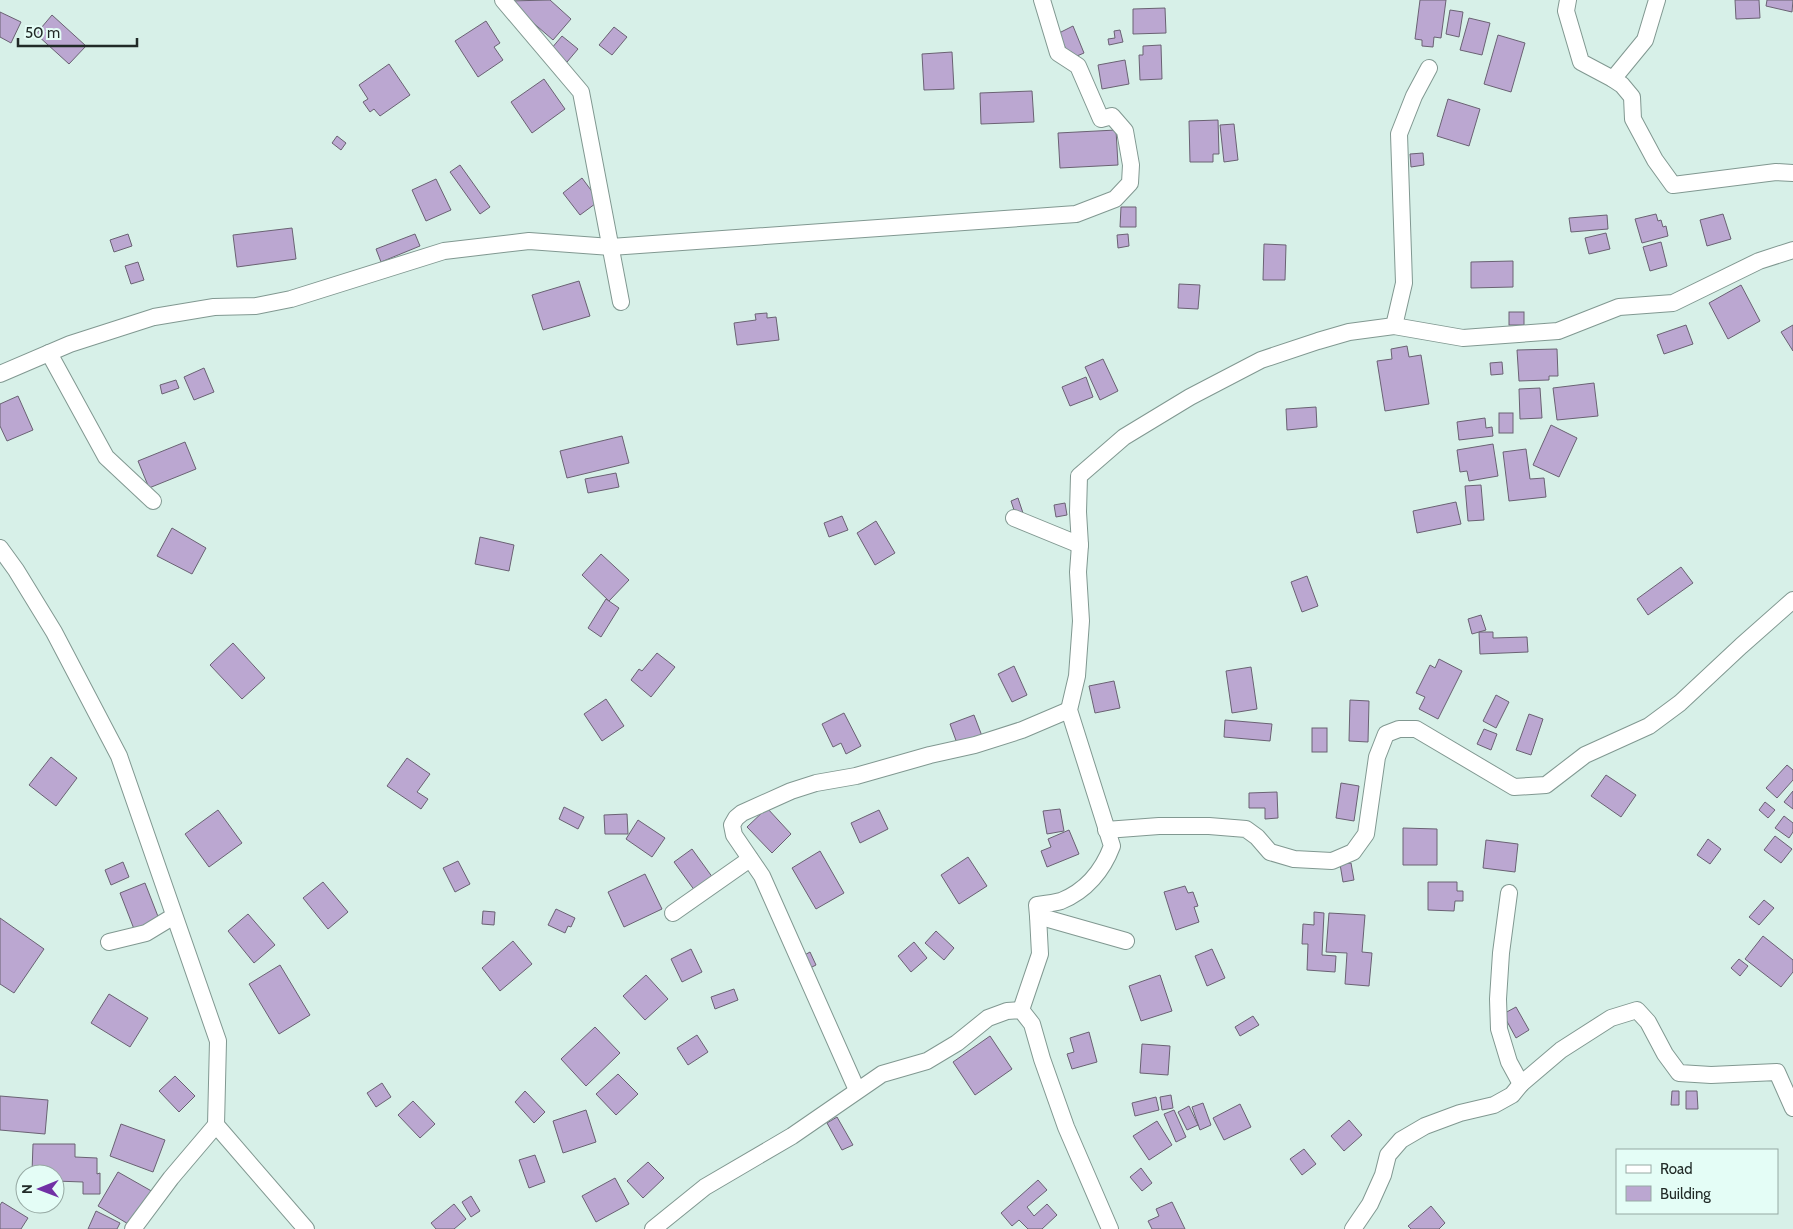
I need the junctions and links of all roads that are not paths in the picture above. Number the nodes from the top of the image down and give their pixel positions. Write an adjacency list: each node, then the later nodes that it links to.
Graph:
1 (503, 0): 8 (street)
2 (1042, 0): 8 (street)
3 (1568, 0): 6 (street)
4 (1658, 0): 6 (street)
5 (1429, 68): 11 (street)
6 (1613, 79): 7 (street)
7 (1793, 173)
8 (611, 247): 10 (street); 12 (street)
9 (1793, 250): 11 (street)
10 (621, 302)
11 (1394, 326): 16 (street)
12 (49, 353): 13 (street); 14 (street)
13 (0, 374)
14 (153, 501)
15 (1014, 518): 16 (street)
16 (1080, 546): 19 (street)
17 (0, 548): 24 (street)
18 (1793, 600): 20 (street)
19 (1069, 710): 20 (street); 21 (street)
20 (1106, 830): 25 (street)
21 (750, 860): 23 (street); 30 (street)
22 (1508, 893): 29 (street)
23 (674, 913)
24 (174, 916): 27 (street); 32 (street)
25 (1038, 916): 26 (street); 28 (street)
26 (1126, 941)
27 (109, 942)
28 (1021, 1010): 30 (street); 36 (street)
29 (1521, 1084): 31 (street); 37 (street)
30 (857, 1090): 35 (street)
31 (1793, 1108)
32 (216, 1125): 33 (street); 34 (street)
33 (133, 1229)
34 (306, 1229)
35 (652, 1229)
36 (1110, 1229)
37 (1353, 1229)

